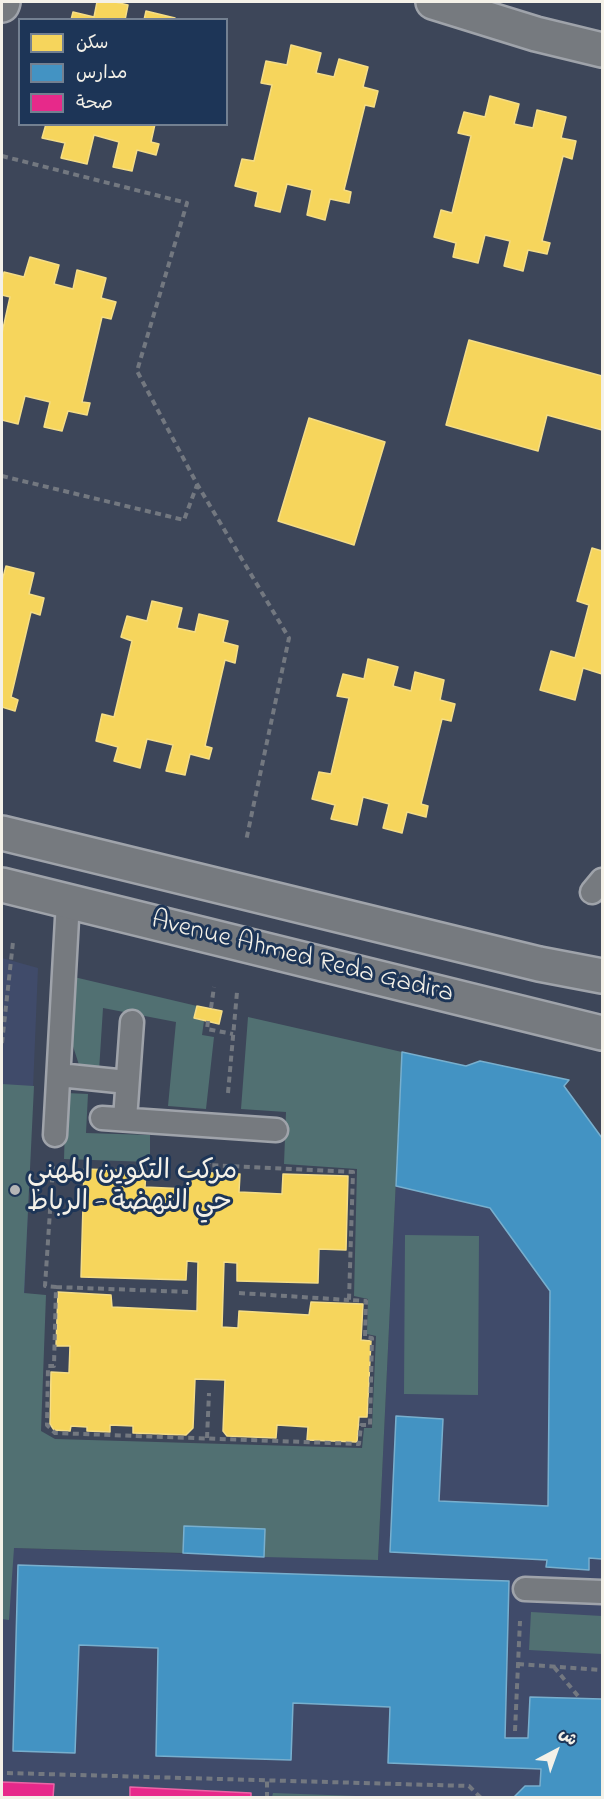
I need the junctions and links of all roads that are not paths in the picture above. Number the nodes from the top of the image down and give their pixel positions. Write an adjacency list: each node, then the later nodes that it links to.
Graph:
1 (433, 2): 2 (main road)
2 (603, 50)
3 (2, 833): 6 (main road, Avenue Ahmed Reda Gadira)
4 (2, 885): 5 (main road, Avenue Ahmed Reda Gadira)
5 (68, 901): 8 (main road, Avenue Ahmed Reda Gadira); 9 (lane)
6 (603, 976)
7 (132, 1022): 10 (lane)
8 (603, 1033)
9 (59, 1075): 10 (lane); 14 (lane)
10 (127, 1082): 12 (lane)
11 (102, 1118): 12 (lane)
12 (125, 1119): 13 (lane)
13 (276, 1130)
14 (55, 1135)
15 (525, 1589): 16 (lane)
16 (603, 1592)

